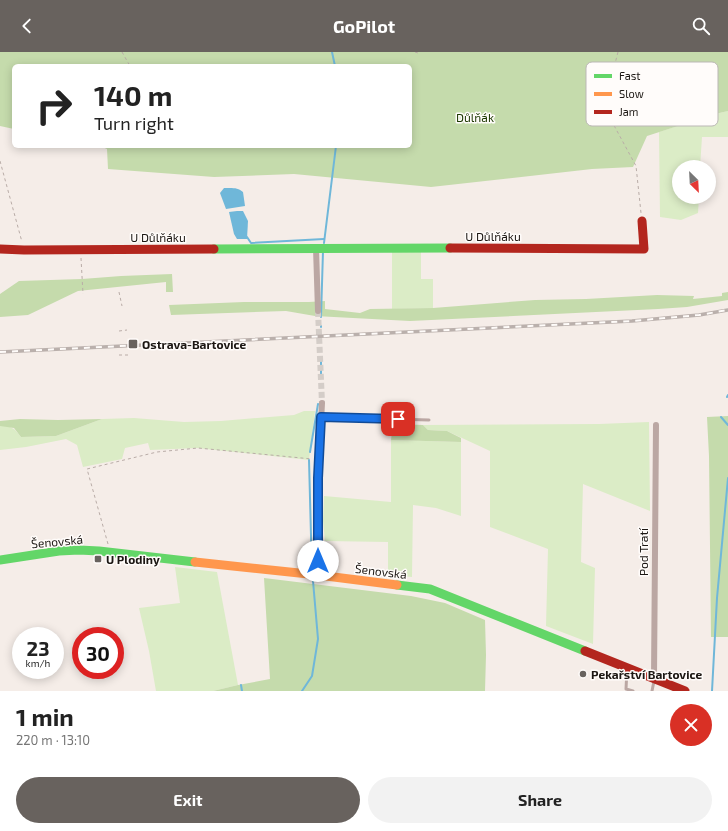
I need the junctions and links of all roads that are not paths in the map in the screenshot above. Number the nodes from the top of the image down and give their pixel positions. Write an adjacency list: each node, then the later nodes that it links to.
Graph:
1 (642, 221): 3 (street, U Důlňáku)
2 (0, 248): 3 (street, U Důlňáku)
3 (316, 248): 4 (street)
4 (318, 311)
5 (322, 404): 6 (street)
6 (321, 417): 7 (lane); 10 (street)
7 (429, 420)
8 (656, 425): 12 (street, Pod Tratí)
9 (0, 560): 10 (street, Šenovská)
10 (318, 575): 11 (street, Šenovská)
11 (627, 667): 12 (street, Šenovská); 13 (lane)
12 (654, 678): 14 (lane); 15 (street, Šenovská)
13 (633, 691)
14 (652, 691)
15 (685, 691)

